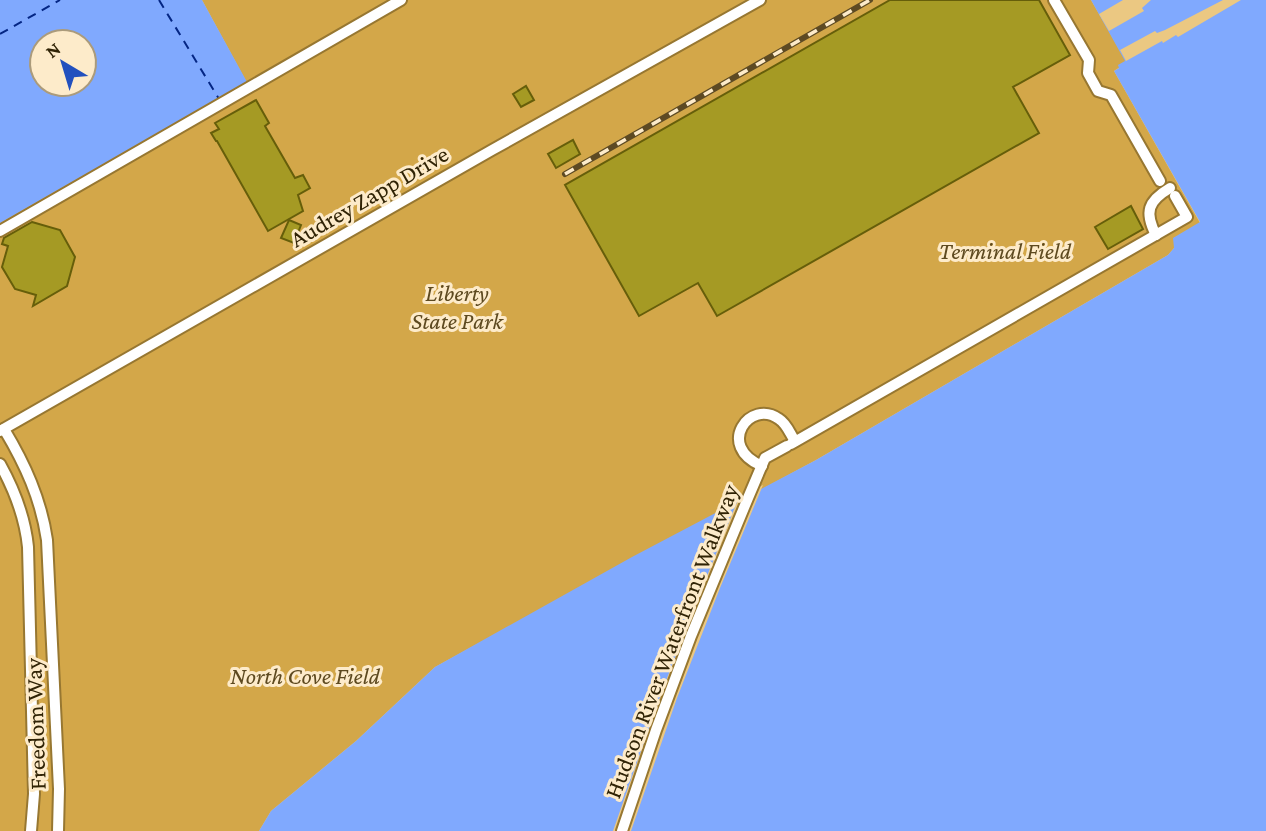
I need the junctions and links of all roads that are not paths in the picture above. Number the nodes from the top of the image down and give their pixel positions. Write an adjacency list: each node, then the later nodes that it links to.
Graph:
1 (401, 0): 5 (street)
2 (760, 0): 7 (street, Audrey Zapp Drive)
3 (1054, 0): 4 (street, Hudson River Waterfront Walkway)
4 (1169, 188): 6 (street); 6 (street, Hudson River Waterfront Walkway)
5 (0, 231)
6 (1156, 235): 8 (street, Hudson River Waterfront Walkway)
7 (2, 430): 11 (street, Freedom Way)
8 (791, 444): 10 (street, Hudson River Waterfront Walkway); 10 (street, Hudson River Waterfront Walkway)
9 (0, 464): 12 (street, Freedom Way)
10 (760, 471): 15 (street, Hudson River Waterfront Walkway)
11 (52, 615): 12 (street); 14 (street, Freedom Way)
12 (29, 616): 13 (street, Freedom Way)
13 (31, 831)
14 (58, 831)
15 (622, 831)

